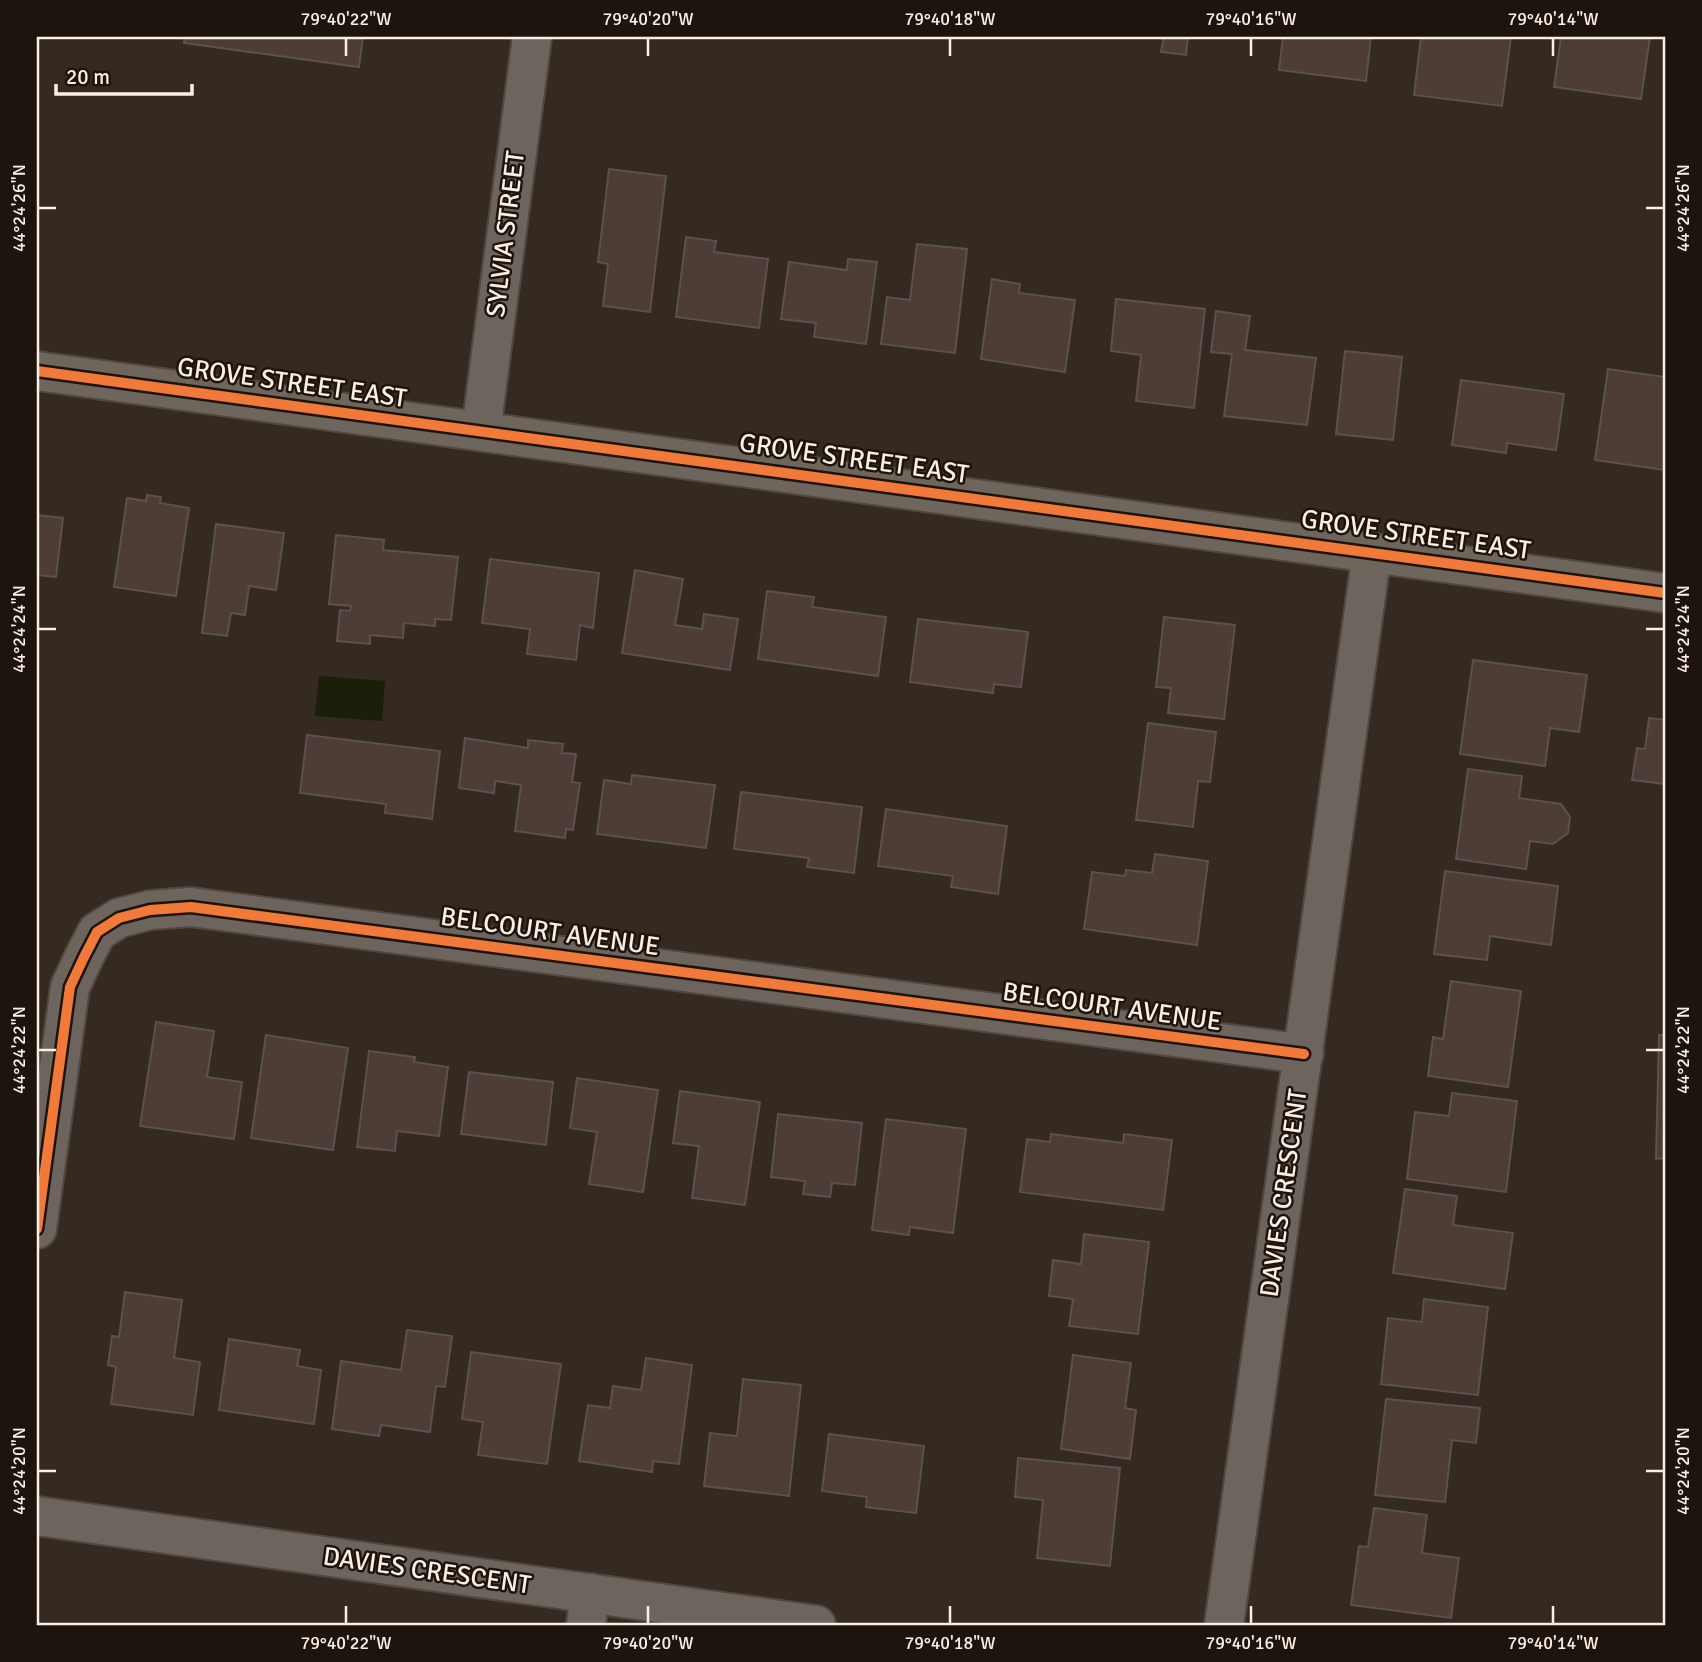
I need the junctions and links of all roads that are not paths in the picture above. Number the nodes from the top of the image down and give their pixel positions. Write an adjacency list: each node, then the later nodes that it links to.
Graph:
1 (532, 37): 3 (street, SYLVIA STREET)
2 (37, 371): 3 (street, GROVE STREET EAST)
3 (481, 432): 4 (street, GROVE STREET EAST)
4 (1372, 552): 5 (street, GROVE STREET EAST); 6 (street, DAVIES CRESCENT)
5 (1665, 593)
6 (1304, 1054): 7 (street, BELCOURT AVENUE); 11 (street, DAVIES CRESCENT)
7 (37, 1229)
8 (37, 1516): 9 (street, DAVIES CRESCENT)
9 (588, 1609): 10 (street, DAVIES CRESCENT)
10 (816, 1625)
11 (1224, 1625)

